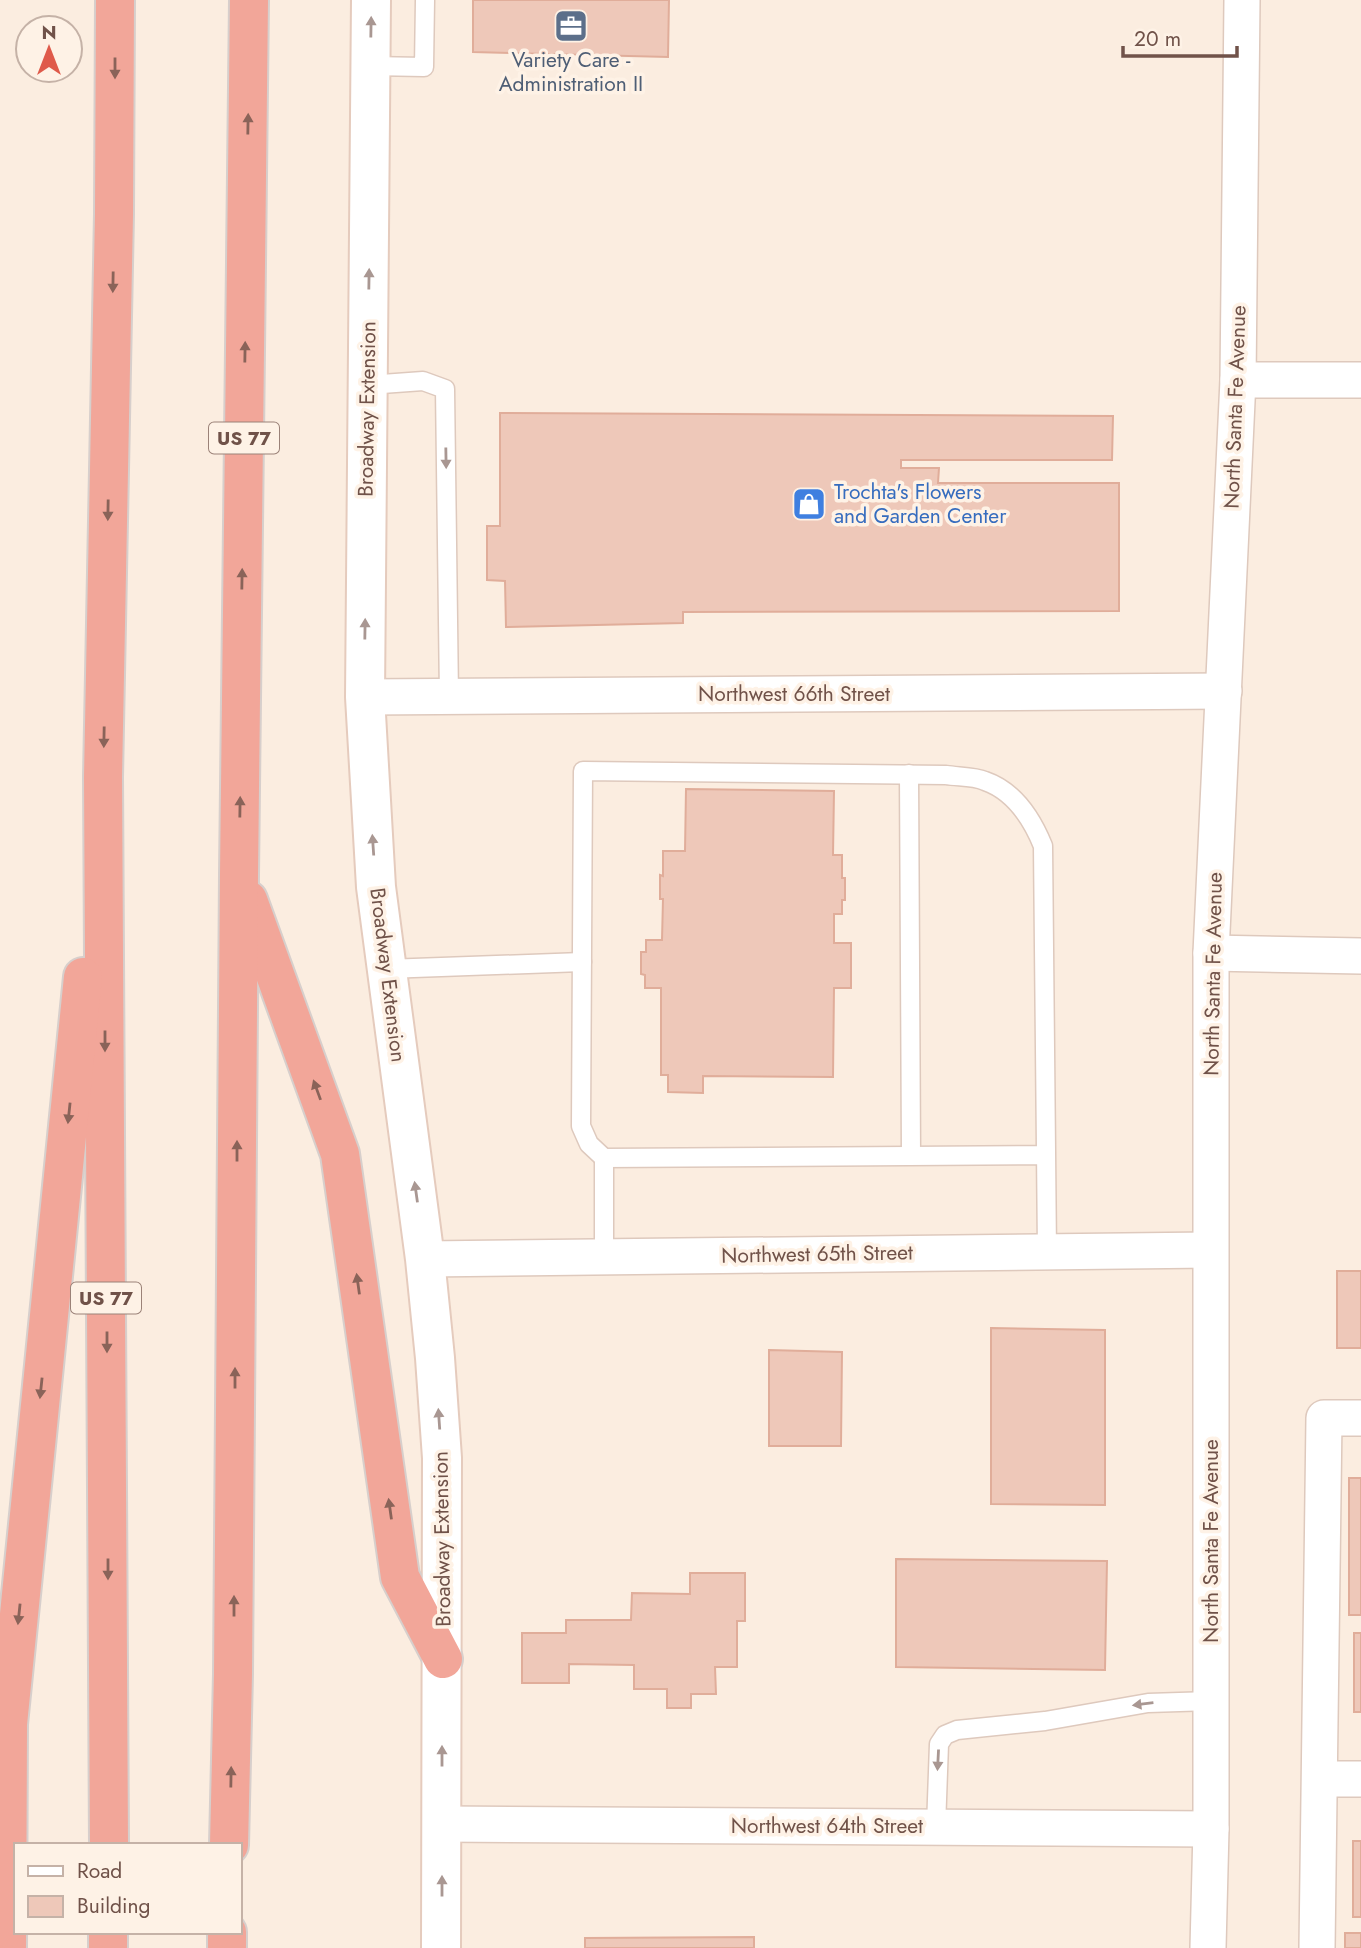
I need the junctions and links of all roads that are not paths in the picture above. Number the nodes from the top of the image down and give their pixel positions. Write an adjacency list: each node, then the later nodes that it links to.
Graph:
1 (115, 0): 14 (highway, US 77, one-way to 14)
2 (249, 0): 15 (highway, US 77, one-way to 2)
3 (371, 0): 6 (main road, Broadway Extension, one-way to 3)
4 (425, 0): 6 (lane)
5 (1242, 0): 7 (street, North Santa Fe Avenue)
6 (371, 66): 9 (main road, Broadway Extension, one-way to 6)
7 (1238, 380): 8 (street); 10 (street, North Santa Fe Avenue)
8 (1361, 380)
9 (368, 386): 11 (main road, Broadway Extension, one-way to 9); 12 (lane, one-way to 12)
10 (1224, 691): 12 (street, Northwest 66th Street); 16 (street, North Santa Fe Avenue)
11 (365, 697): 12 (street, Northwest 66th Street); 19 (main road, Broadway Extension, one-way to 11)
12 (449, 697)
13 (909, 774): 18 (lane); 20 (lane); 21 (lane)
14 (103, 777): 35 (highway, US 77, one-way to 35); 37 (highway, one-way to 37)
15 (239, 875): 28 (highway, one-way to 15); 36 (highway, US 77, one-way to 15)
16 (1212, 953): 17 (street); 23 (street, North Santa Fe Avenue)
17 (1361, 956)
18 (582, 962): 19 (lane); 22 (lane)
19 (386, 969): 26 (main road, Broadway Extension, one-way to 19)
20 (911, 1155): 21 (lane); 22 (lane)
21 (1046, 1155): 24 (lane)
22 (604, 1158): 25 (lane)
23 (1210, 1250): 24 (street, Northwest 65th Street); 29 (street, North Santa Fe Avenue)
24 (1047, 1252): 25 (street, Northwest 65th Street)
25 (604, 1256): 26 (street, Northwest 65th Street)
26 (425, 1259): 28 (main road, Broadway Extension, one-way to 26)
27 (1361, 1418): 30 (street)
28 (443, 1659): 32 (main road, Broadway Extension, one-way to 28)
29 (1211, 1701): 33 (lane, one-way to 33); 34 (street, North Santa Fe Avenue)
30 (1320, 1779): 31 (street); 40 (street)
31 (1361, 1779)
32 (442, 1824): 33 (street, Northwest 64th Street); 38 (main road, Broadway Extension, one-way to 32)
33 (936, 1827): 34 (street, Northwest 64th Street)
34 (1212, 1829): 39 (street, North Santa Fe Avenue)
35 (109, 1843)
36 (229, 1843)
37 (7, 1948)
38 (441, 1948)
39 (1208, 1948)
40 (1317, 1948)

